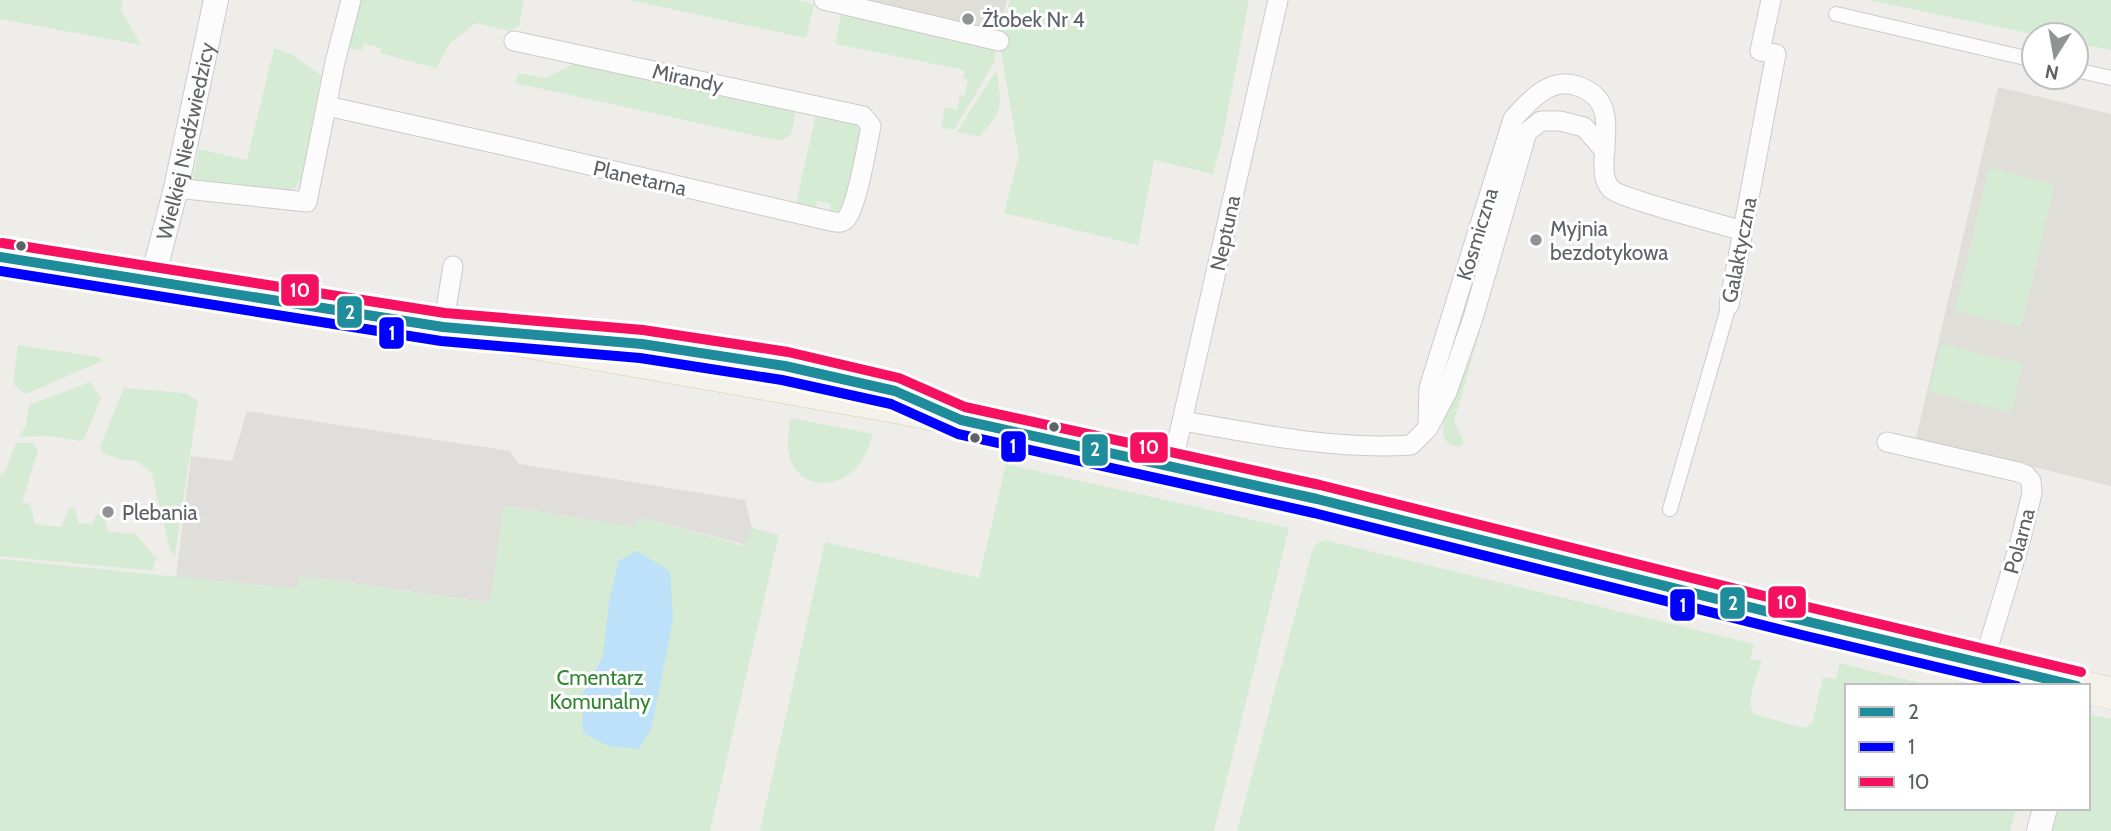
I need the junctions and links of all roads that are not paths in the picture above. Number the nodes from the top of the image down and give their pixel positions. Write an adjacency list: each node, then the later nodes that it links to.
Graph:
1 (216, 0): 15 (street, Wielkiej Niedźwiedzicy)
2 (351, 0): 12 (street)
3 (1278, 0): 22 (street, Neptuna)
4 (1771, 0): 16 (street, Galaktyczna)
5 (831, 1): 8 (street)
6 (1836, 14): 9 (street)
7 (513, 41): 13 (street, Mirandy)
8 (999, 41)
9 (2020, 57)
10 (2090, 73): 11 (street)
11 (2111, 78)
12 (327, 106): 13 (street, Planetarna); 15 (street)
13 (863, 116)
14 (1605, 151): 16 (street, Kosmiczna); 23 (street); 23 (street, Kosmiczna)
15 (176, 188): 19 (street, Wielkiej Niedźwiedzicy)
16 (1743, 231): 20 (street, Galaktyczna)
17 (0, 257): 19 (main road)
18 (453, 266): 21 (street)
19 (152, 281): 21 (main road)
20 (1729, 304): 26 (street, Galaktyczna)
21 (443, 327): 25 (main road)
22 (1183, 421): 23 (street); 25 (street, Neptuna)
23 (1428, 428)
24 (1888, 442): 27 (street, Polarna)
25 (1172, 465): 27 (main road)
26 (1670, 509)
27 (1983, 664): 28 (main road)
28 (2068, 684)
29 (2090, 689): 30 (main road)
30 (2111, 694)
31 (2044, 810): 32 (street)
32 (2039, 831)

